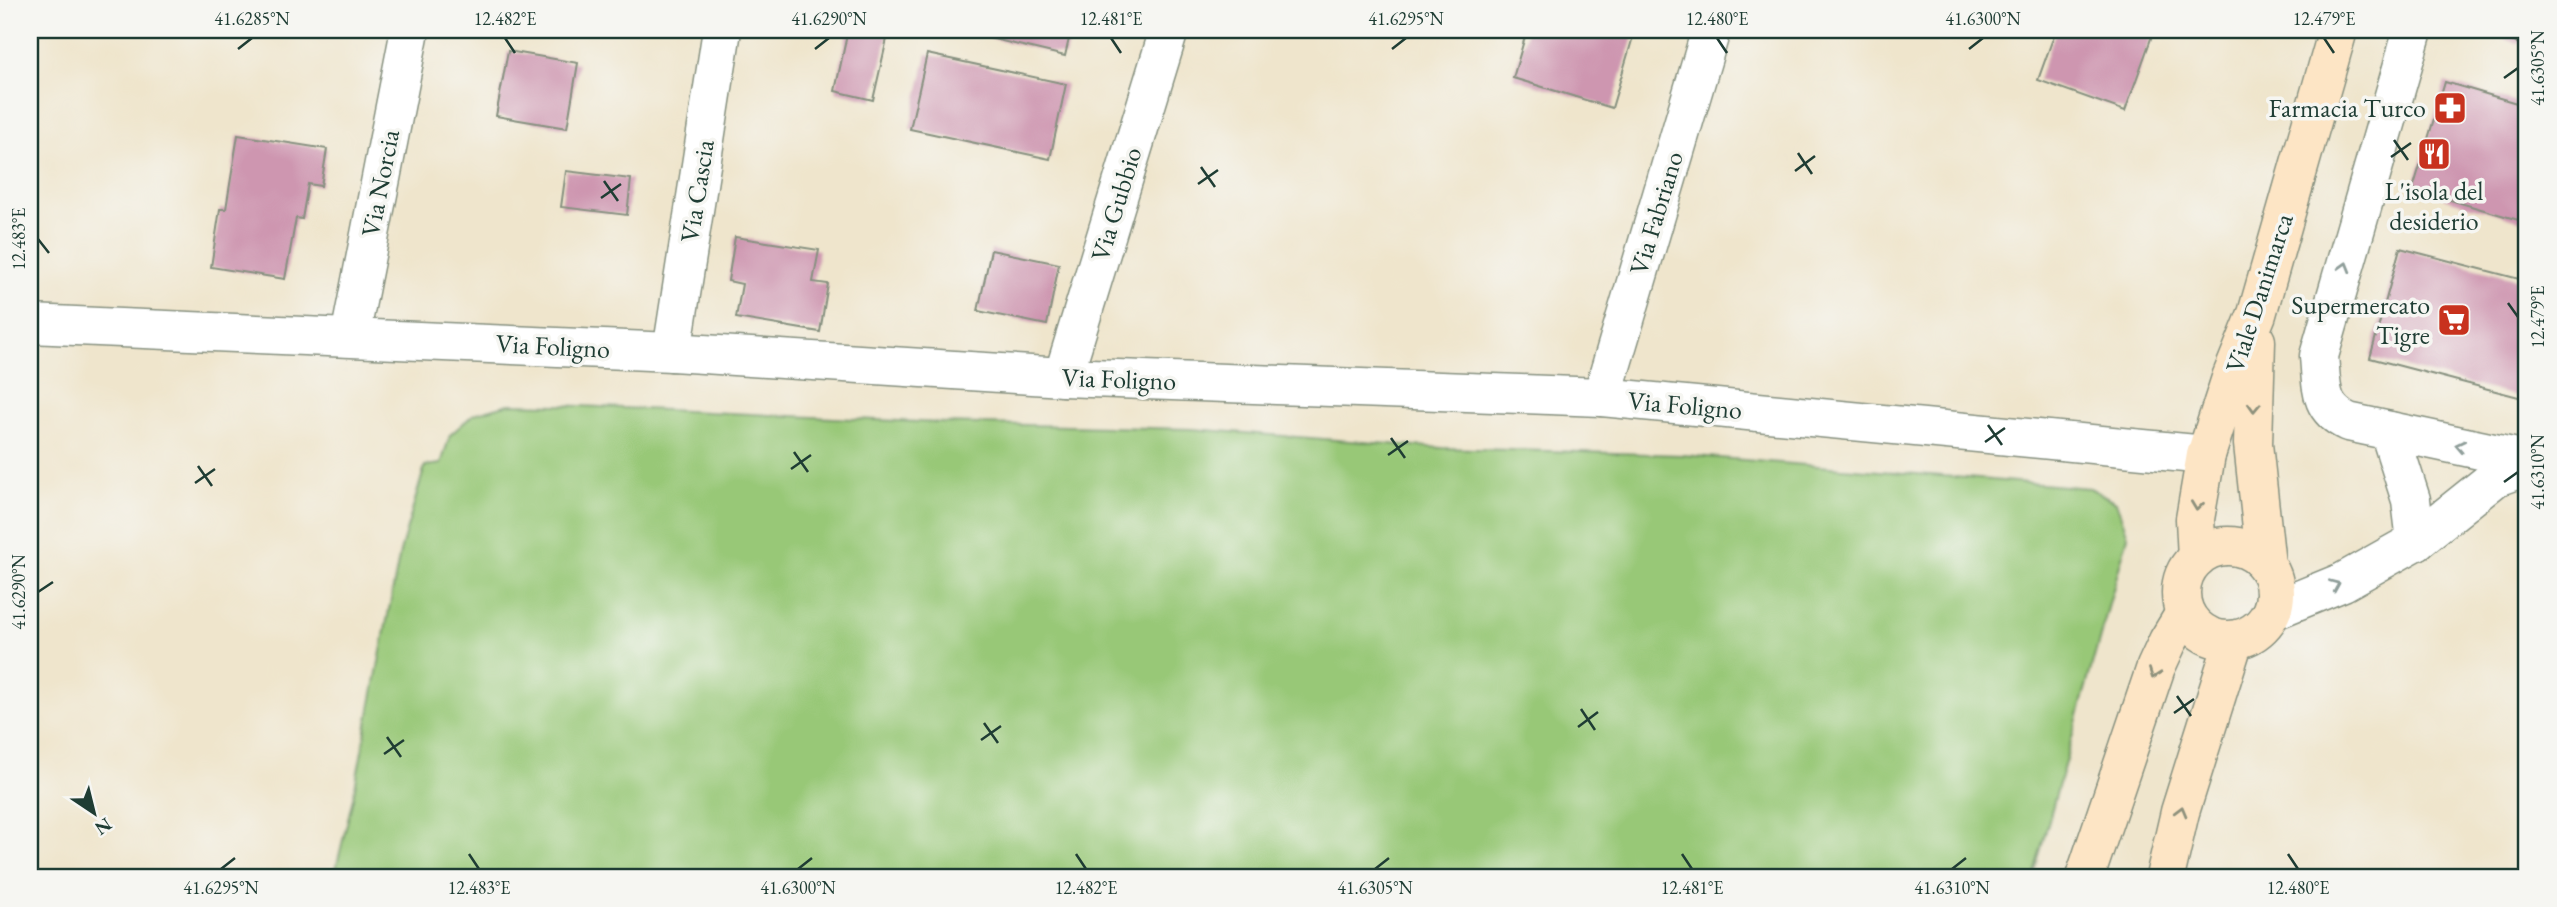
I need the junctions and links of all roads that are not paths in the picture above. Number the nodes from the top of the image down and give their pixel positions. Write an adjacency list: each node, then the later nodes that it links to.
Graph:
1 (411, 30): 9 (street, Via Norcia)
2 (722, 30): 10 (street, Via Cascia)
3 (1170, 30): 11 (street, Via Gubbio)
4 (1711, 30): 12 (street, Via Fabriano)
5 (2338, 30): 7 (main road, Viale Danimarca)
6 (2413, 30): 13 (street, one-way to 6)
7 (2257, 314): 14 (main road, Viale Danimarca); 19 (main road, one-way to 19)
8 (30, 324): 9 (street, Via Foligno)
9 (350, 337): 10 (street, Via Foligno)
10 (672, 352): 11 (street, Via Foligno)
11 (1063, 377): 12 (street, Via Foligno)
12 (1602, 397): 14 (street, Via Foligno)
13 (2389, 431): 15 (street, one-way to 13); 17 (street)
14 (2206, 455): 18 (main road, Viale Danimarca, one-way to 18)
15 (2527, 460)
16 (2527, 466): 17 (street)
17 (2416, 541): 20 (street, one-way to 17)
18 (2197, 558): 19 (main road); 21 (main road)
19 (2266, 565): 20 (main road)
20 (2272, 611): 22 (main road)
21 (2185, 613): 22 (main road); 23 (main road, one-way to 23)
22 (2234, 640): 24 (main road, one-way to 22)
23 (2085, 877)
24 (2165, 877)

